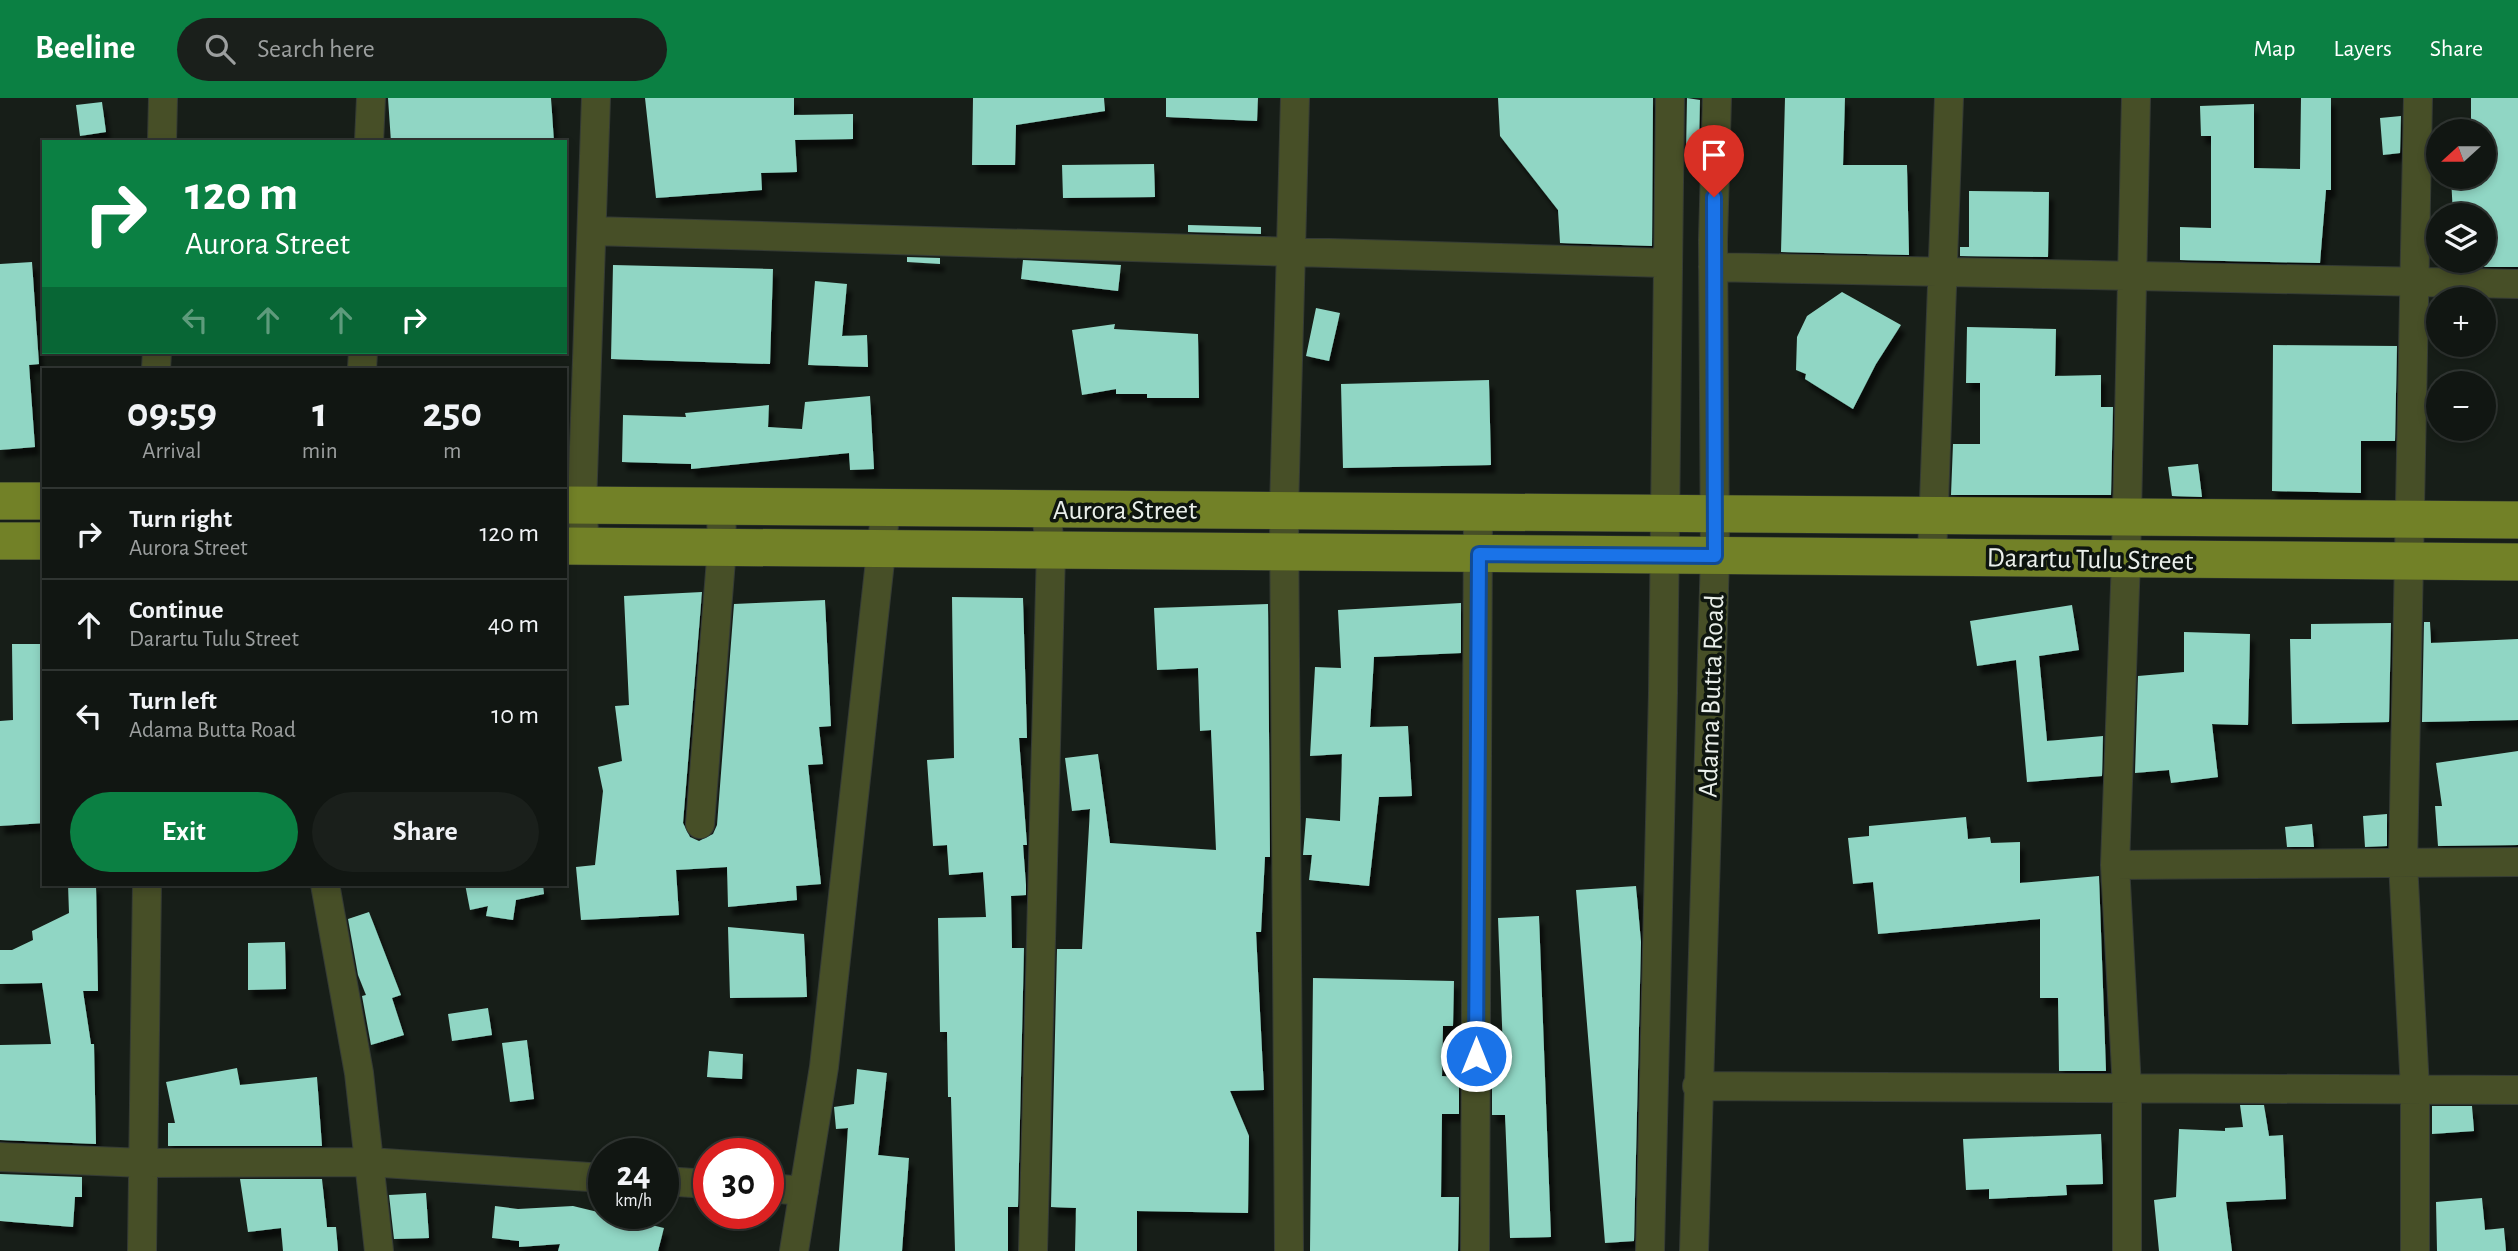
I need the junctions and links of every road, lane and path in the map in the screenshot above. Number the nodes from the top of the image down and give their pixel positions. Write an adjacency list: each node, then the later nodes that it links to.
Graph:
1 (163, 98): 10 (street)
2 (370, 98): 11 (street)
3 (596, 98): 12 (street)
4 (1295, 98): 13 (street)
5 (1670, 98): 14 (street, Adama Butta Road)
6 (1717, 98): 15 (street, Adama Butta Road)
7 (1950, 98): 16 (street)
8 (2136, 98): 17 (street)
9 (2418, 98): 18 (street)
10 (162, 140)
11 (369, 140)
12 (593, 232): 13 (street); 22 (street)
13 (1291, 252): 14 (street); 26 (street)
14 (1667, 263): 28 (street, Adama Butta Road)
15 (1713, 267): 16 (street); 28 (street, Adama Butta Road)
16 (1942, 272): 17 (street); 29 (street)
17 (2132, 275): 18 (street); 30 (street)
18 (2414, 282): 19 (street); 31 (street)
19 (2518, 284)
20 (0, 500): 21 (main road)
21 (42, 501)
22 (574, 505): 23 (main road, Aurora Street); 35 (street)
23 (721, 506): 24 (main road, Aurora Street); 36 (street)
24 (886, 507): 25 (main road, Aurora Street); 37 (street)
25 (1045, 508): 26 (main road, Aurora Street); 38 (street)
26 (1284, 510): 27 (main road, Aurora Street); 39 (street)
27 (1478, 512): 28 (main road, Aurora Street); 40 (street)
28 (1688, 513): 29 (main road, Darartu Tulu Street); 41 (street, Adama Butta Road); 42 (street, Adama Butta Road)
29 (1933, 516): 30 (main road, Darartu Tulu Street); 43 (street)
30 (2127, 517): 31 (main road, Darartu Tulu Street); 44 (street)
31 (2407, 519): 32 (main road, Darartu Tulu Street); 45 (street)
32 (2518, 520)
33 (0, 541): 34 (main road)
34 (42, 541)
35 (575, 546): 36 (main road, Aurora Street)
36 (722, 547): 37 (main road, Aurora Street); 47 (street)
37 (881, 548): 38 (main road, Aurora Street); 62 (street)
38 (1051, 550): 39 (main road, Aurora Street); 66 (street)
39 (1285, 552): 40 (main road, Aurora Street); 67 (street)
40 (1479, 554): 41 (main road, Aurora Street); 68 (street)
41 (1662, 555): 42 (main road, Darartu Tulu Street); 69 (street, Adama Butta Road)
42 (1715, 556): 43 (main road, Darartu Tulu Street); 53 (street, Adama Butta Road)
43 (1932, 556): 44 (main road, Darartu Tulu Street)
44 (2126, 559): 45 (main road, Darartu Tulu Street); 50 (street)
45 (2407, 561): 46 (main road, Darartu Tulu Street); 49 (street)
46 (2518, 562)
47 (699, 824)
48 (2518, 862): 49 (street)
49 (2403, 863): 50 (street); 55 (street)
50 (2115, 865): 54 (street)
51 (147, 886): 59 (street)
52 (325, 886): 58 (street)
53 (1697, 1086): 54 (street); 70 (street, Adama Butta Road)
54 (2127, 1088): 55 (street); 71 (street)
55 (2415, 1089): 56 (street); 72 (street)
56 (2518, 1090)
57 (0, 1157): 59 (street)
58 (369, 1162): 59 (street); 60 (street); 64 (street)
59 (144, 1163): 63 (street)
60 (588, 1177)
61 (784, 1189): 62 (street)
62 (804, 1191): 65 (street)
63 (142, 1251)
64 (379, 1251)
65 (794, 1251)
66 (1033, 1251)
67 (1289, 1251)
68 (1475, 1251)
69 (1650, 1251)
70 (1694, 1251)
71 (2127, 1251)
72 (2415, 1251)

